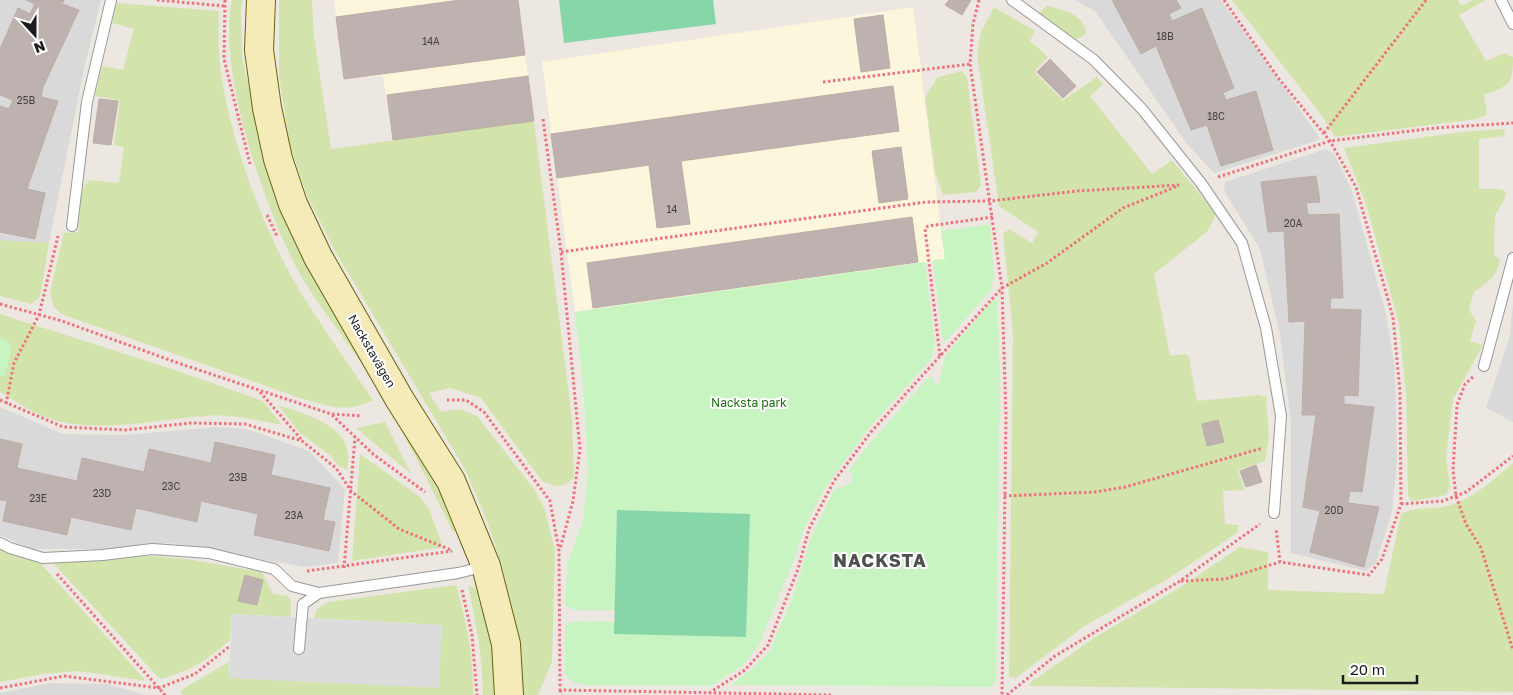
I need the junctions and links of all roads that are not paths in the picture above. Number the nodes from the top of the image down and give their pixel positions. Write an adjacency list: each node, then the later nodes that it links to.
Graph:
1 (111, 0): 6 (lane)
2 (261, 0): 11 (street, Nackstavägen)
3 (1012, 0): 9 (lane)
4 (1501, 0): 5 (lane)
5 (1513, 24)
6 (72, 226)
7 (1513, 258): 8 (lane)
8 (1484, 366)
9 (1274, 513)
10 (0, 542): 12 (lane)
11 (486, 566): 12 (lane); 14 (street, Nackstavägen)
12 (319, 593): 13 (lane)
13 (299, 649)
14 (509, 695)

